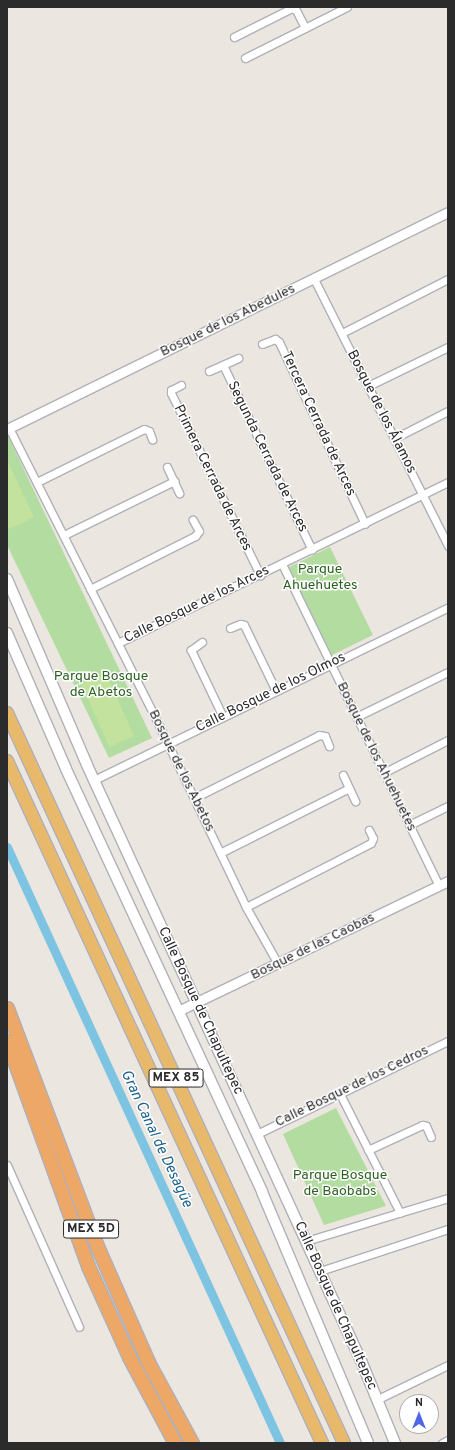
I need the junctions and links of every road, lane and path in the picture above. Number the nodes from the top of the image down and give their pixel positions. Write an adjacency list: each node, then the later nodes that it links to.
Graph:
1 (347, 7): 2 (street)
2 (305, 28): 3 (street); 4 (street)
3 (234, 37)
4 (245, 58)
5 (448, 212): 6 (street, Bosque de los Abedules)
6 (314, 278): 8 (street, Bosque de los Álamos); 17 (street, Bosque de los Abedules)
7 (448, 280): 8 (street)
8 (342, 333): 15 (street, Bosque de los Álamos)
9 (262, 344): 27 (street, Tercera Cerrada de Arces)
10 (448, 347): 15 (street)
11 (238, 358): 12 (street, Segunda Cerrada de Arces)
12 (223, 365): 13 (street, Segunda Cerrada de Arces); 30 (street, Segunda Cerrada de Arces)
13 (209, 371)
14 (181, 385): 32 (street, Primera Cerrada de Arces)
15 (368, 386): 18 (street, Bosque de los Álamos)
16 (448, 411): 18 (street)
17 (8, 428): 22 (street, Bosque de los Abetos)
18 (394, 438): 25 (street, Bosque de los Álamos)
19 (152, 439): 22 (street)
20 (167, 467): 21 (street)
21 (174, 481): 24 (street); 28 (street)
22 (37, 482): 28 (street, Bosque de los Abetos)
23 (448, 482): 25 (street, Calle Bosque de los Arces)
24 (179, 493)
25 (423, 495): 27 (street, Calle Bosque de los Arces); 29 (street, Bosque de los Álamos)
26 (193, 520): 34 (street)
27 (366, 524): 30 (street, Calle Bosque de los Arces)
28 (64, 535): 34 (street, Bosque de los Abetos)
29 (448, 546)
30 (312, 550): 31 (street, Calle Bosque de los Arces)
31 (282, 564): 32 (street, Calle Bosque de los Arces); 40 (street, Bosque de los Ahuehuetes)
32 (260, 575): 39 (street, Calle Bosque de los Arces)
33 (7, 579): 52 (main road, Calle Bosque de Chapultepec)
34 (90, 588): 39 (street, Bosque de los Abetos)
35 (448, 607): 40 (street, Calle Bosque de los Olmos)
36 (230, 628): 42 (street)
37 (7, 633): 66 (main road, Calle Bosque de Chapultepec)
38 (202, 642): 44 (street)
39 (118, 643): 47 (street, Bosque de los Abetos)
40 (330, 664): 42 (street, Calle Bosque de los Olmos); 45 (street, Bosque de los Ahuehuetes)
41 (448, 672): 45 (street)
42 (276, 691): 44 (street, Calle Bosque de los Olmos)
43 (7, 713): 86 (highway, MEX 85)
44 (223, 717): 47 (street, Calle Bosque de los Olmos)
45 (356, 717): 50 (street, Bosque de los Ahuehuetes)
46 (448, 740): 50 (street)
47 (168, 744): 52 (street, Calle Bosque de los Olmos); 54 (street, Bosque de los Abetos)
48 (329, 746): 54 (street)
49 (7, 761): 85 (highway, MEX 85)
50 (383, 772): 57 (street, Bosque de los Ahuehuetes)
51 (342, 775): 53 (street)
52 (94, 780): 64 (main road, Calle Bosque de Chapultepec)
53 (349, 788): 55 (street); 59 (street)
54 (194, 798): 59 (street, Bosque de los Abetos)
55 (356, 800)
56 (448, 806): 57 (street)
57 (409, 825): 61 (street, Bosque de los Ahuehuetes)
58 (369, 830): 62 (street)
59 (220, 853): 62 (street, Bosque de los Abetos)
60 (448, 881): 61 (street, Bosque de las Caobas)
61 (439, 886): 63 (street, Bosque de las Caobas)
62 (246, 907): 63 (street, Bosque de los Abetos)
63 (278, 964): 64 (street, Bosque de las Caobas)
64 (196, 1003): 66 (street, Bosque de las Caobas); 70 (main road, Calle Bosque de Chapultepec)
65 (7, 1008): 84 (highway, MEX 5D)
66 (178, 1011): 87 (main road, Calle Bosque de Chapultepec)
67 (7, 1041): 83 (highway, MEX 5D)
68 (448, 1041): 69 (street, Calle Bosque de los Cedros)
69 (340, 1094): 70 (street, Calle Bosque de los Cedros); 72 (street)
70 (257, 1134): 77 (main road, Calle Bosque de Chapultepec)
71 (431, 1137): 72 (street)
72 (368, 1150): 75 (street)
73 (7, 1165): 79 (street)
74 (448, 1198): 75 (street)
75 (400, 1213): 77 (street)
76 (448, 1229): 78 (street)
77 (306, 1241): 78 (main road, Calle Bosque de Chapultepec)
78 (320, 1271): 81 (main road, Calle Bosque de Chapultepec)
79 (79, 1326)
80 (448, 1365): 81 (street)
81 (378, 1399): 88 (main road, Calle Bosque de Chapultepec)
82 (448, 1440): 89 (street)
83 (175, 1443)
84 (192, 1443)
85 (322, 1443)
86 (344, 1443)
87 (368, 1443)
88 (395, 1443)
89 (442, 1443)

